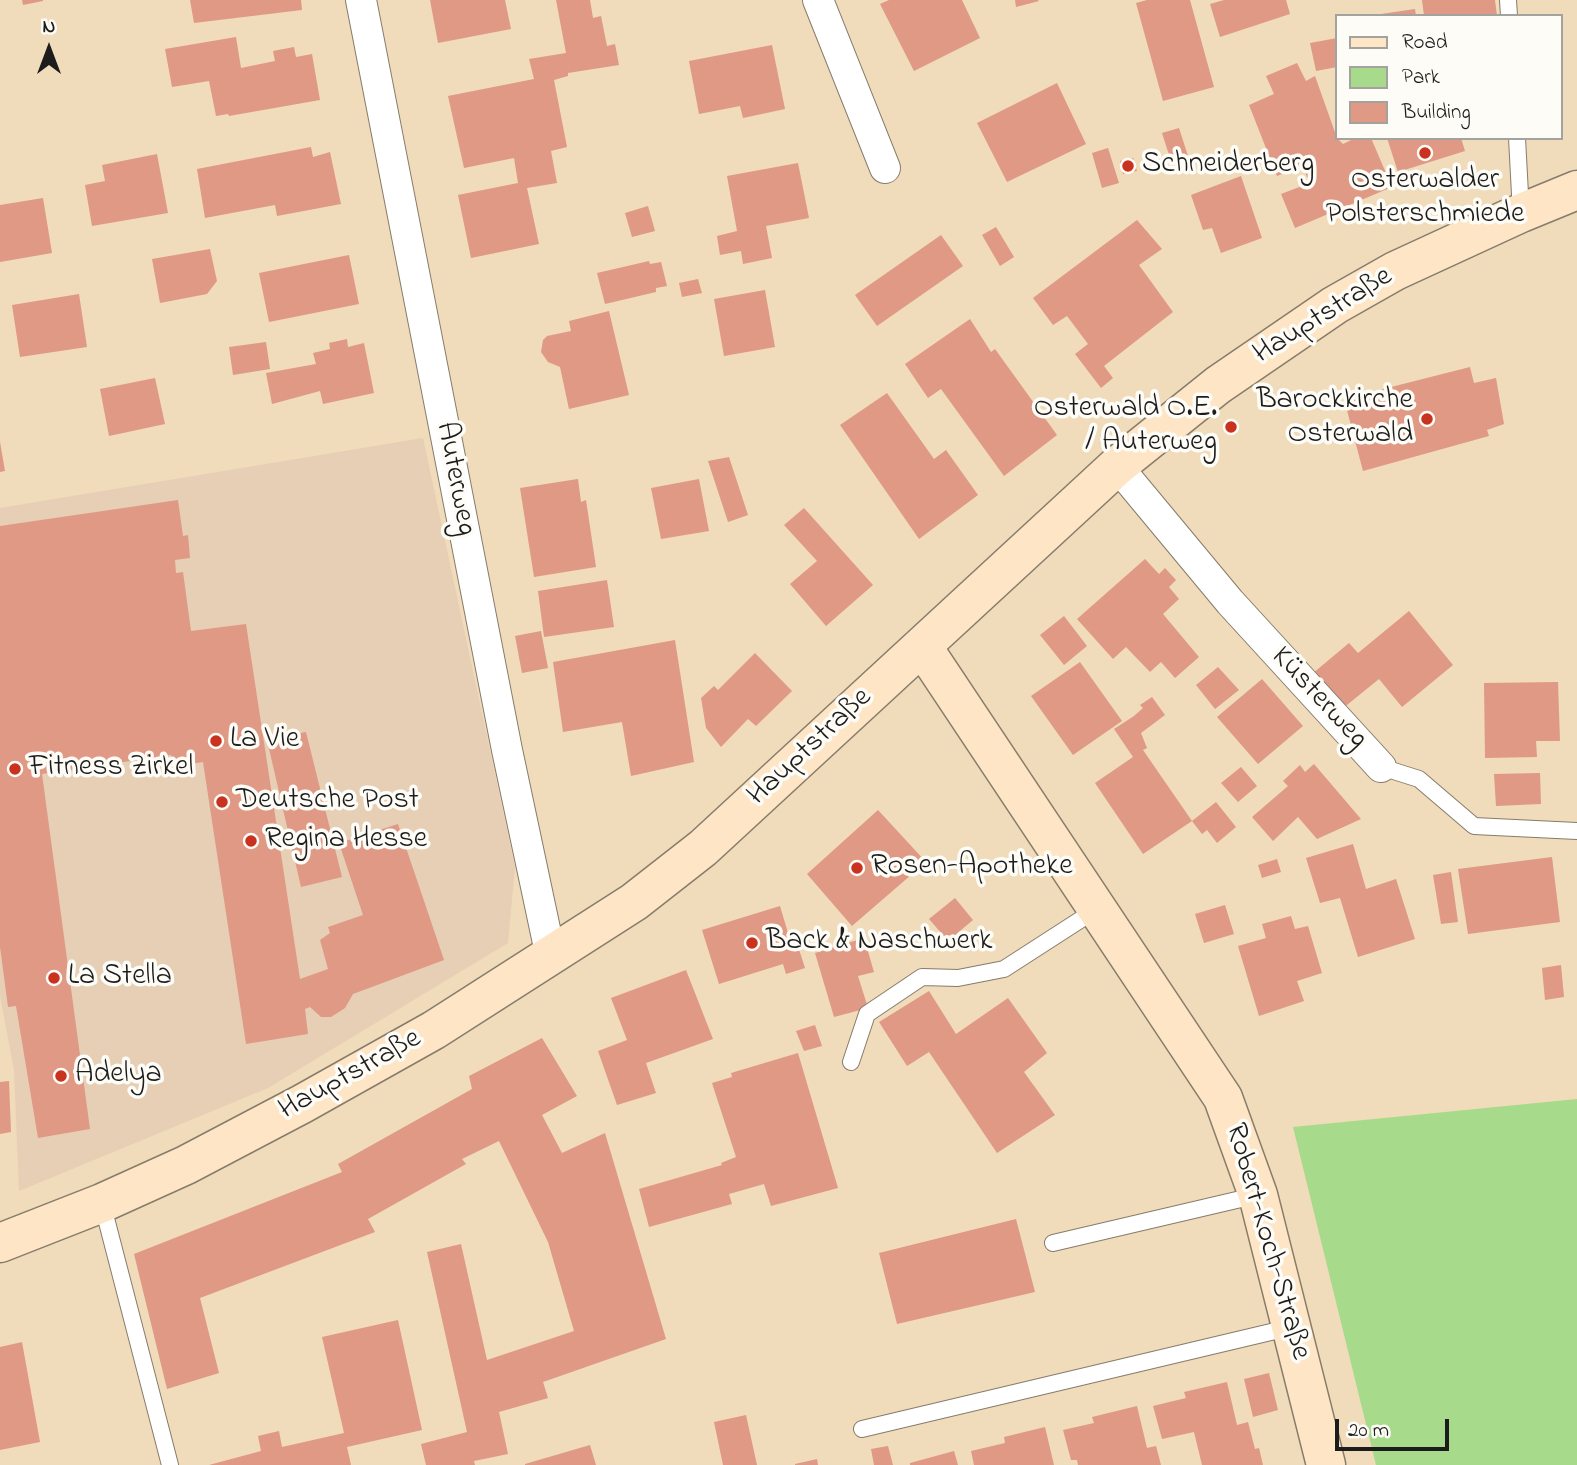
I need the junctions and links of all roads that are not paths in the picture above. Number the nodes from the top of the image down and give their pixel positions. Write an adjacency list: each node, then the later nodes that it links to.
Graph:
1 (361, 0): 12 (street, Auterweg)
2 (818, 0): 4 (street)
3 (1517, 140): 6 (lane)
4 (884, 168)
5 (1577, 190): 6 (street, Hauptstraße)
6 (1521, 212): 7 (street, Hauptstraße)
7 (1117, 466): 8 (street, Hauptstraße); 9 (street, Küsterweg)
8 (922, 646): 11 (street, Robert-Koch-Straße); 12 (street, Hauptstraße)
9 (1381, 767): 10 (lane, Küsterweg)
10 (1577, 831)
11 (1097, 909): 13 (lane); 14 (street, Robert-Koch-Straße)
12 (551, 957): 15 (street, Hauptstraße)
13 (851, 1062)
14 (1258, 1195): 17 (lane); 18 (street, Robert-Koch-Straße)
15 (102, 1203): 16 (street, Hauptstraße); 20 (lane)
16 (0, 1242)
17 (1053, 1242)
18 (1292, 1327): 19 (lane); 21 (street, Robert-Koch-Straße)
19 (862, 1429)
20 (170, 1465)
21 (1326, 1465)

